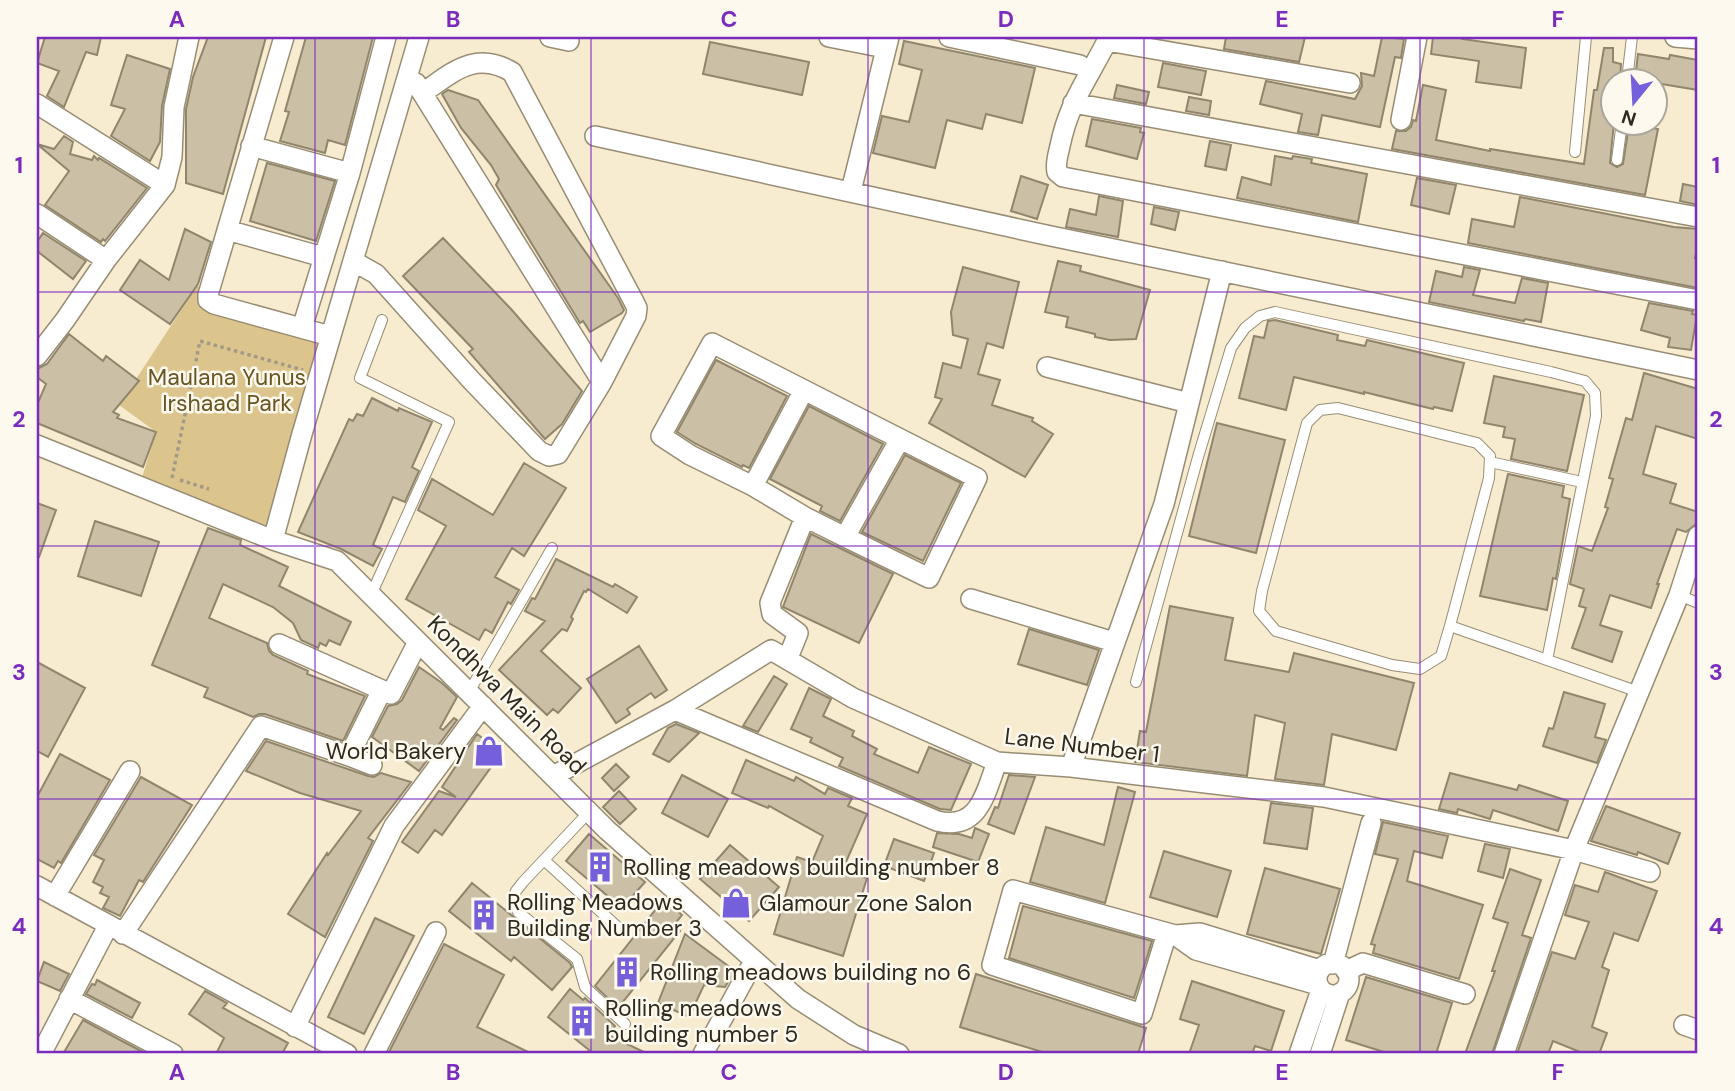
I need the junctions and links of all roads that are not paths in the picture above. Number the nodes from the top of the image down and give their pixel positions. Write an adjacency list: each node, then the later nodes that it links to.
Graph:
1 (189, 37): 28 (street)
2 (284, 37): 24 (street)
3 (386, 37): 27 (street)
4 (419, 37): 16 (street)
5 (829, 37): 13 (street)
6 (949, 37): 14 (street)
7 (1417, 37): 21 (street)
8 (1586, 37): 25 (lane)
9 (1632, 37): 15 (lane)
10 (1675, 37): 12 (street)
11 (1108, 39): 17 (street); 19 (street)
12 (1698, 39)
13 (887, 42): 29 (street)
14 (1080, 65)
15 (1629, 66)
16 (409, 73): 18 (street); 35 (street)
17 (1350, 83)
18 (424, 92): 44 (street); 44 (street)
19 (1073, 103): 31 (street); 37 (street)
20 (37, 104): 28 (street)
21 (1401, 120)
22 (595, 136): 29 (street)
23 (1621, 136): 26 (lane)
24 (251, 146): 27 (street); 32 (street)
25 (1575, 152)
26 (1618, 160)
27 (350, 173): 33 (street)
28 (165, 186): 34 (street)
29 (851, 191): 36 (street)
30 (37, 214): 34 (street)
31 (1698, 217)
32 (227, 230): 33 (street); 39 (street)
33 (323, 257): 39 (street)
34 (106, 260): 41 (street)
35 (353, 261): 40 (street); 44 (street)
36 (1222, 271): 43 (street); 46 (street)
37 (1698, 300)
38 (382, 320): 57 (lane)
39 (302, 328): 40 (street)
40 (330, 336): 55 (street)
41 (37, 356)
42 (1048, 367): 46 (street)
43 (1698, 370)
44 (602, 382)
45 (804, 390): 47 (street); 51 (street); 51 (street)
46 (1189, 403): 63 (street)
47 (900, 439): 54 (street); 54 (street)
48 (37, 445): 55 (street, Kondhwa Main Road)
49 (1490, 462): 50 (lane); 61 (lane); 61 (lane)
50 (1582, 482): 66 (lane); 67 (lane)
51 (753, 486): 52 (street)
52 (805, 517): 54 (street); 65 (street)
53 (1698, 536): 58 (street)
54 (845, 537)
55 (273, 540): 57 (street, Kondhwa Main Road)
56 (552, 548): 70 (lane)
57 (371, 595): 62 (street, Kondhwa Main Road)
58 (1679, 595): 60 (lane); 69 (street)
59 (971, 599): 63 (street)
60 (1698, 603)
61 (1450, 626): 66 (lane)
62 (418, 642): 68 (street); 70 (street, Kondhwa Main Road)
63 (1114, 642): 75 (street)
64 (279, 644): 68 (street)
65 (788, 658): 71 (street); 73 (street, Lane Number 1)
66 (1548, 660): 69 (lane)
67 (1136, 682)
68 (382, 690): 72 (street)
69 (1639, 692): 80 (street)
70 (476, 699): 77 (street, Kondhwa Main Road); 94 (street)
71 (674, 710): 73 (street); 77 (street)
72 (349, 757): 74 (street); 85 (street)
73 (997, 762): 75 (street, Lane Number 1)
74 (372, 765)
75 (1071, 767): 80 (street, Lane Number 1)
76 (130, 771): 84 (street)
77 (553, 776): 78 (street, Kondhwa Main Road)
78 (589, 812): 81 (lane); 89 (street, Kondhwa Main Road)
79 (1371, 824): 90 (street)
80 (1574, 850): 82 (street, Lane Number 1); 103 (street)
81 (544, 860): 87 (lane); 93 (lane)
82 (1650, 872)
83 (37, 886): 84 (street)
84 (55, 896): 85 (street)
85 (116, 930): 92 (street); 94 (street)
86 (436, 932): 98 (street)
87 (624, 932)
88 (1171, 934): 88 (street); 90 (street)
89 (754, 961): 99 (street); 100 (street, Kondhwa Main Road)
90 (1330, 979): 91 (street); 101 (street); 102 (street)
91 (1465, 994)
92 (69, 999): 95 (street); 96 (street)
93 (625, 1024)
94 (295, 1027): 97 (street)
95 (41, 1054)
96 (173, 1054)
97 (347, 1054)
98 (374, 1054)
99 (703, 1054)
100 (900, 1054)
101 (1299, 1054)
102 (1321, 1054)
103 (1504, 1054)

